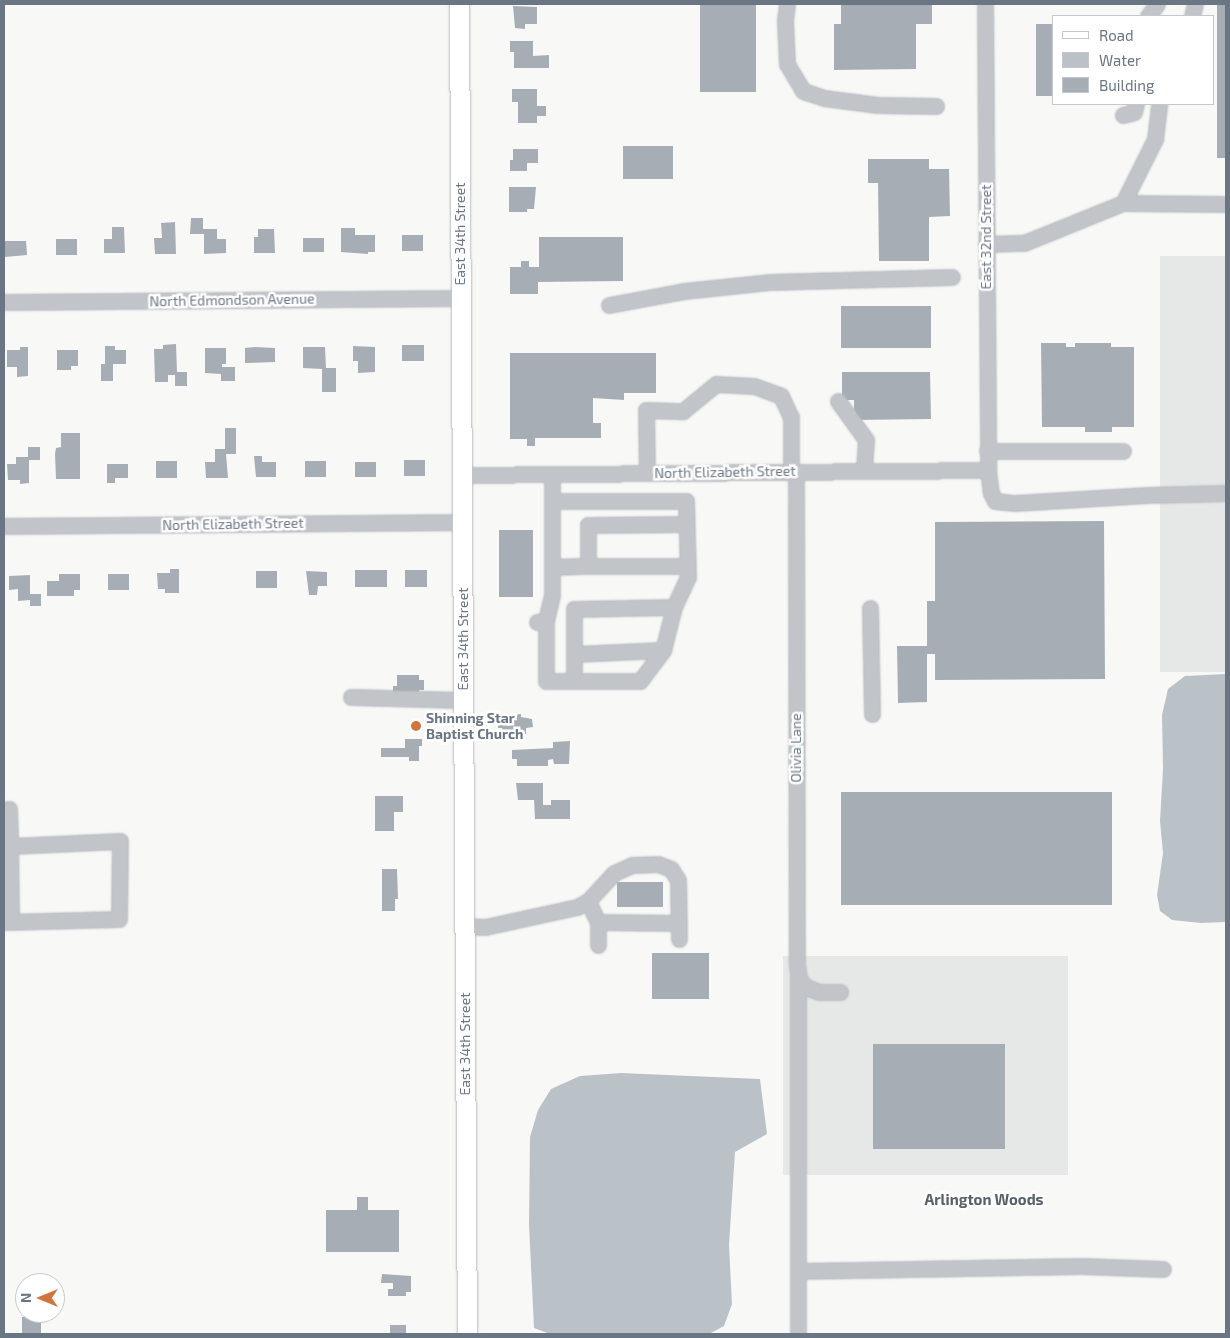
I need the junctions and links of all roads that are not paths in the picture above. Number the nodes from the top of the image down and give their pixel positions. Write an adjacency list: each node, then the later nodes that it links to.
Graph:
1 (460, 4): 14 (main road, East 34th Street)
2 (787, 4): 8 (street)
3 (985, 4): 12 (street, East 32nd Street)
4 (1157, 4): 5 (street)
5 (1149, 15)
6 (1136, 105): 9 (street)
7 (1159, 105): 10 (street)
8 (936, 106)
9 (1122, 114)
10 (1123, 203): 11 (street); 12 (street)
11 (1226, 204)
12 (986, 244): 19 (street, East 32nd Street)
13 (952, 278): 16 (street)
14 (461, 298): 15 (street, North Edmondson Avenue); 25 (main road, East 34th Street)
15 (4, 302)
16 (609, 305)
17 (838, 401): 22 (street)
18 (1123, 450): 19 (street)
19 (988, 451): 20 (street, East 32nd Street)
20 (988, 470): 22 (street, North Elizabeth Street); 26 (street, East 32nd Street)
21 (793, 471): 22 (street, North Elizabeth Street); 23 (street, North Elizabeth Street); 23 (street, Olivia Lane); 53 (street, Olivia Lane)
22 (864, 471)
23 (647, 473): 24 (street, North Elizabeth Street)
24 (552, 474): 25 (street, North Elizabeth Street); 27 (street)
25 (462, 476): 28 (main road, East 34th Street)
26 (1226, 493)
27 (552, 501): 29 (street); 33 (street)
28 (462, 522): 30 (street, North Elizabeth Street); 42 (main road, East 34th Street)
29 (686, 524): 31 (street); 32 (street)
30 (4, 526)
31 (588, 566): 32 (street); 33 (street)
32 (688, 566): 35 (street)
33 (552, 567): 34 (street)
34 (552, 595): 36 (street); 40 (street)
35 (674, 607): 36 (street); 38 (street)
36 (574, 608): 39 (street)
37 (870, 608): 43 (street)
38 (663, 650): 39 (street); 40 (street)
39 (574, 654): 40 (street)
40 (574, 681)
41 (351, 697): 42 (street)
42 (463, 700): 50 (main road, East 34th Street)
43 (872, 714)
44 (4, 810): 45 (street)
45 (10, 846): 47 (street); 47 (street)
46 (588, 902): 48 (street); 49 (street); 50 (street)
47 (8, 922)
48 (598, 922): 49 (street); 52 (street)
49 (679, 923): 51 (street)
50 (464, 926): 57 (main road, East 34th Street)
51 (679, 939)
52 (598, 946)
53 (798, 974): 54 (street); 56 (street, Olivia Lane)
54 (840, 992)
55 (1163, 1269): 56 (street)
56 (798, 1271): 58 (street, Olivia Lane)
57 (467, 1334)
58 (798, 1334)

